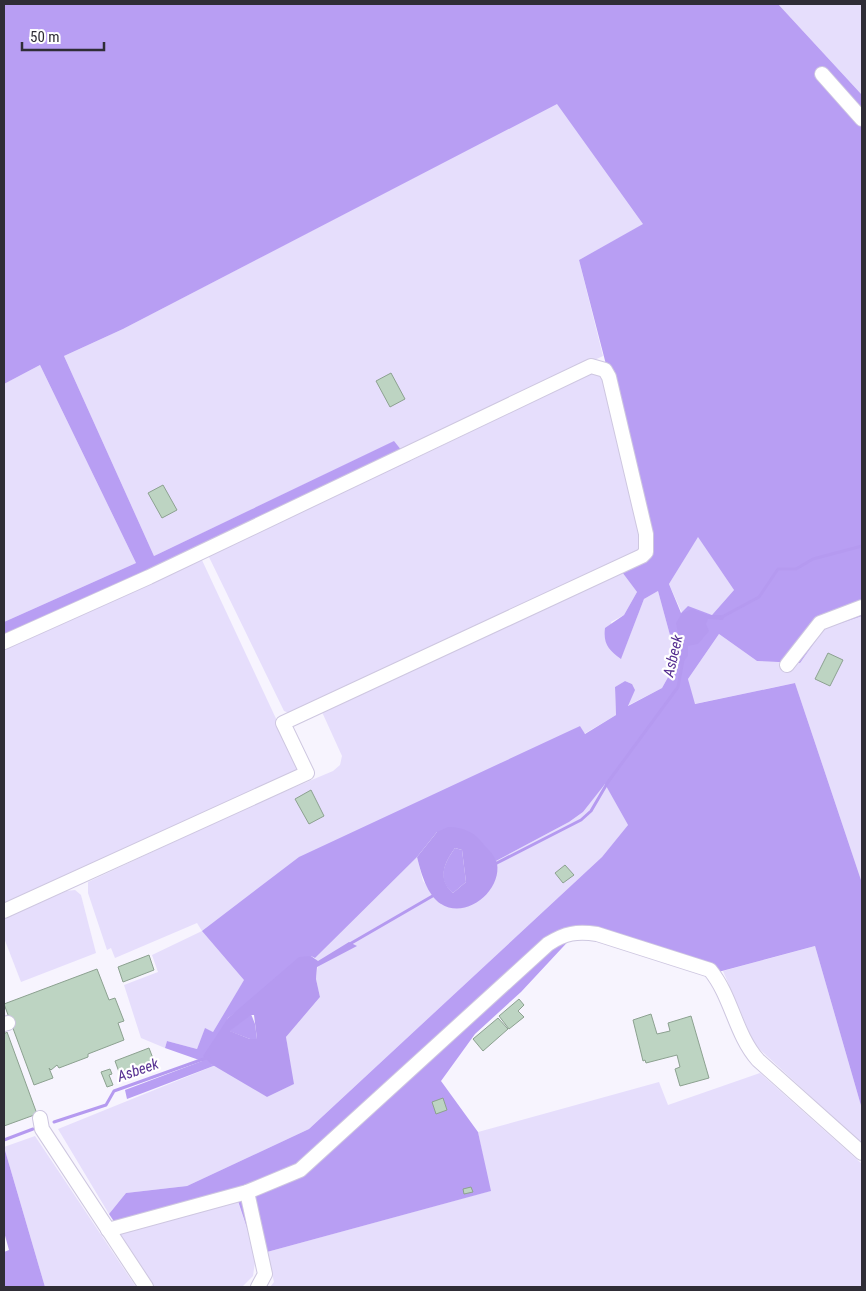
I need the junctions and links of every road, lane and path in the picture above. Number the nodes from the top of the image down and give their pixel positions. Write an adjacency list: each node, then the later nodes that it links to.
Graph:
1 (822, 74): 2 (street)
2 (862, 120)
3 (862, 607): 5 (street)
4 (4, 642): 6 (street)
5 (787, 665)
6 (4, 911)
7 (40, 1118): 10 (street)
8 (862, 1153): 9 (street)
9 (247, 1192): 10 (street); 12 (street)
10 (108, 1230): 11 (street)
11 (146, 1287)
12 (258, 1287)

